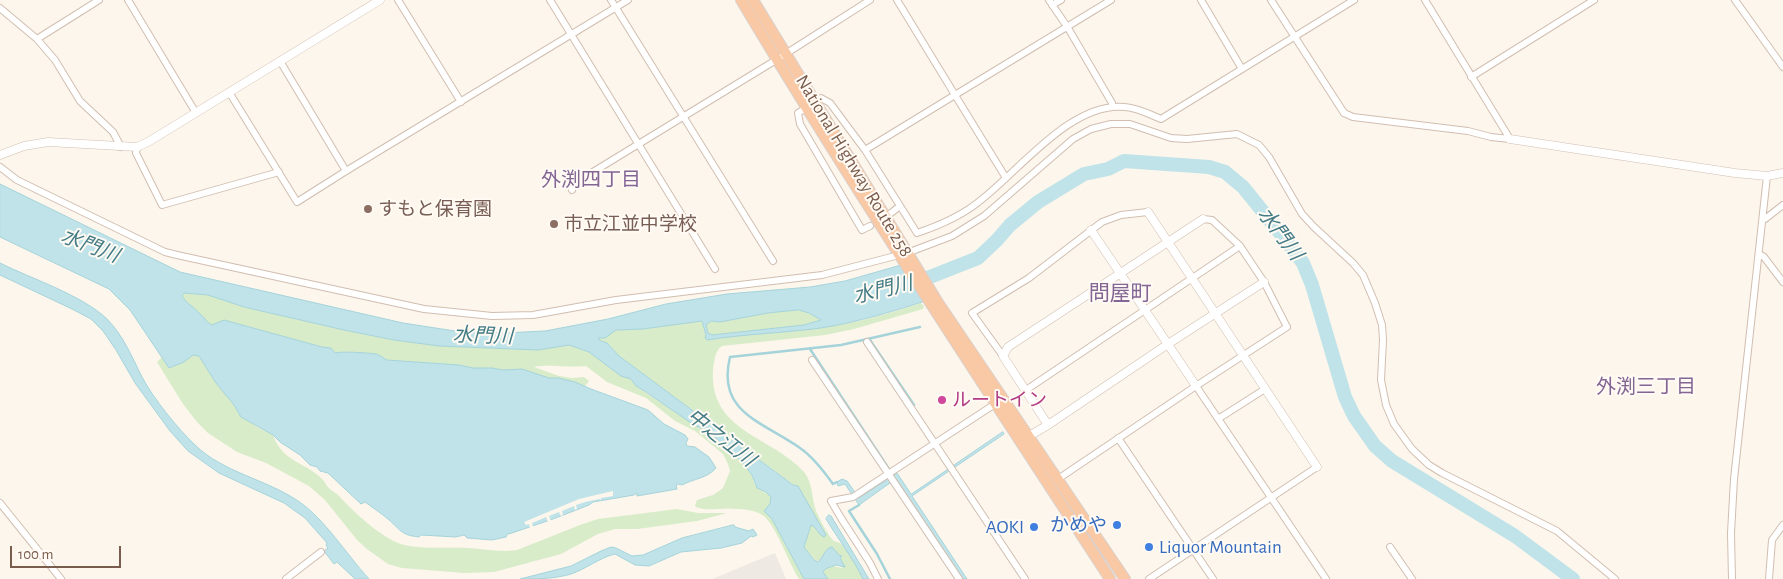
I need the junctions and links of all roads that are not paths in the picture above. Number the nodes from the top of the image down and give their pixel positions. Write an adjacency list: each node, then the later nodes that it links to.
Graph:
1 (128, 0): 39 (street)
2 (380, 0): 29 (street)
3 (398, 0): 35 (street)
4 (550, 0): 24 (street)
5 (611, 0): 22 (street)
6 (628, 0): 22 (street)
7 (740, 0): 28 (highway, National Highway Route 258)
8 (753, 0): 27 (highway, National Highway Route 258)
9 (870, 0): 27 (street)
10 (897, 0): 34 (street)
11 (1061, 0): 20 (street)
12 (1111, 0): 23 (street)
13 (1201, 0): 31 (street)
14 (1271, 0): 25 (street)
15 (1354, 0): 25 (street)
16 (1425, 0): 32 (street)
17 (1594, 0): 32 (street)
18 (1735, 0): 30 (street)
19 (95, 1): 26 (street)
20 (1051, 3): 23 (street)
21 (0, 8): 26 (street)
22 (615, 8): 24 (street); 40 (street)
23 (1068, 28): 34 (street); 37 (street)
24 (571, 34): 35 (street); 42 (street)
25 (1294, 38): 31 (street); 41 (street)
26 (37, 39): 43 (street)
27 (786, 54): 28 (street); 36 (highway, National Highway Route 258)
28 (776, 60): 38 (highway, National Highway Route 258); 40 (street)
29 (280, 61): 33 (street); 48 (street)
30 (1783, 67)
31 (1242, 69): 37 (street)
32 (1471, 77): 41 (street)
33 (229, 92): 39 (street); 49 (street)
34 (955, 95): 45 (street); 52 (street)
35 (461, 102): 48 (street)
36 (815, 102): 45 (street); 65 (highway, National Highway Route 258)
37 (1112, 107): 52 (street)
38 (806, 108): 60 (street); 65 (highway, National Highway Route 258)
39 (196, 113): 44 (street)
40 (682, 116): 42 (street); 66 (street)
41 (1510, 139): 51 (street)
42 (638, 144): 53 (street); 67 (street)
43 (121, 147): 44 (street); 46 (street)
44 (137, 147): 49 (street)
45 (864, 150): 55 (street)
46 (0, 155)
47 (0, 168): 65 (street)
48 (346, 171): 49 (street)
49 (279, 172)
50 (1783, 173): 51 (street)
51 (1767, 176): 59 (street)
52 (1006, 178): 55 (street)
53 (572, 190)
54 (1783, 205): 59 (street)
55 (900, 206): 57 (street)
56 (1148, 212): 61 (street); 62 (street)
57 (891, 213)
58 (1204, 219): 62 (street); 63 (street)
59 (1762, 220): 64 (street)
60 (870, 226)
61 (1091, 230): 68 (street); 77 (street)
62 (1168, 242): 68 (street); 69 (street)
63 (1240, 246): 69 (street); 70 (street)
64 (1759, 254): 71 (street); 110 (street)
65 (905, 257): 72 (highway, National Highway Route 258); 109 (street)
66 (772, 262)
67 (715, 269)
68 (1120, 274): 73 (street); 77 (street)
69 (1193, 279): 73 (street); 74 (street)
70 (1264, 282): 74 (street); 78 (street)
71 (1783, 282)
72 (934, 303): 83 (highway, National Highway Route 258); 87 (highway, National Highway Route 258)
73 (1145, 311): 76 (street); 82 (street)
74 (1216, 314): 76 (street); 78 (street)
75 (867, 342): 88 (street)
76 (1168, 344): 80 (street); 85 (street)
77 (1003, 356): 82 (street)
78 (1243, 356): 80 (street); 81 (street)
79 (812, 360): 90 (street)
80 (1196, 386): 84 (street); 86 (street)
81 (1265, 389): 84 (street); 89 (street)
82 (1026, 390): 85 (street)
83 (995, 404): 87 (highway, National Highway Route 258); 88 (street)
84 (1218, 419): 92 (street)
85 (1048, 425): 87 (street)
86 (1118, 438): 91 (street); 96 (street)
87 (1025, 439): 91 (highway, National Highway Route 258); 103 (highway, National Highway Route 258)
88 (934, 443): 90 (street); 102 (street)
89 (1317, 467): 92 (street)
90 (891, 478): 100 (street); 101 (street)
91 (1058, 479): 104 (highway, National Highway Route 258)
92 (1272, 497): 96 (street); 107 (street)
93 (0, 503): 98 (street)
94 (1783, 525): 111 (street)
95 (1390, 548): 108 (street)
96 (1193, 549): 105 (street); 106 (street)
97 (321, 552): 99 (street)
98 (60, 579)
99 (286, 579)
100 (878, 579)
101 (959, 579)
102 (1025, 579)
103 (1110, 579)
104 (1125, 579)
105 (1149, 579)
106 (1213, 579)
107 (1326, 579)
108 (1412, 579)
109 (1615, 579)
110 (1732, 579)
111 (1769, 579)

